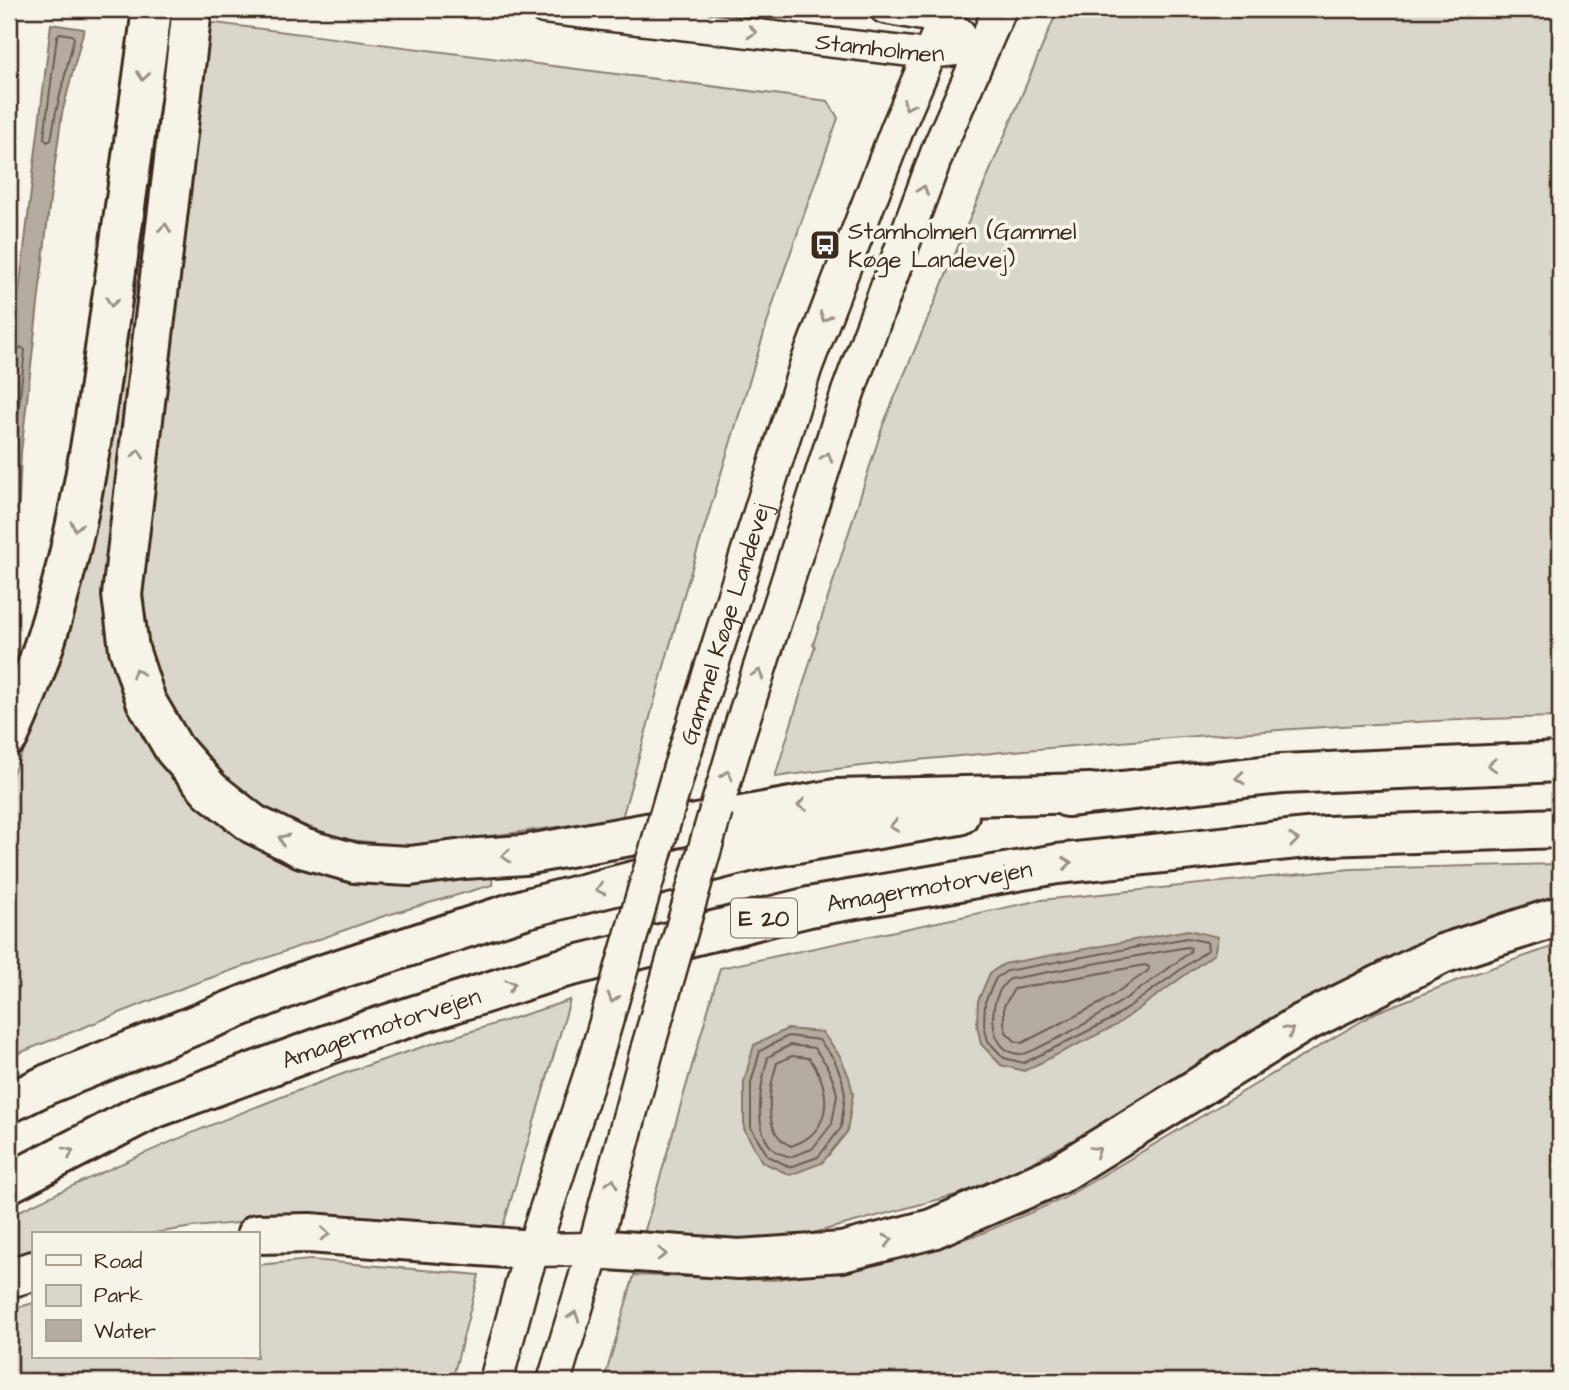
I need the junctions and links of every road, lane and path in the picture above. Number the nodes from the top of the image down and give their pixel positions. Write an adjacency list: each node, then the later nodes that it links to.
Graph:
1 (152, 9): 9 (highway, one-way to 9)
2 (192, 9): 11 (highway, one-way to 2)
3 (544, 9): 8 (street, Stamholmen, one-way to 8)
4 (884, 9): 6 (street, Stamholmen)
5 (1000, 9): 7 (main road, Gammel Køge Landevej)
6 (947, 14): 7 (street, Stamholmen); 8 (main road, Gammel Køge Landevej)
7 (982, 48): 8 (street, Stamholmen); 17 (main road, Gammel Køge Landevej, one-way to 7, bridge)
8 (929, 54): 18 (main road, Gammel Køge Landevej, one-way to 18, bridge)
9 (9, 736)
10 (1560, 762): 11 (highway, one-way to 11)
11 (1090, 793): 14 (highway, one-way to 14)
12 (1560, 828): 15 (highway, Amagermotorvejen / E 20, one-way to 12)
13 (1560, 916): 17 (highway, one-way to 13)
14 (9, 1103)
15 (9, 1183)
16 (259, 1234): 18 (highway, one-way to 18)
17 (594, 1249): 18 (main road); 22 (main road, Gammel Køge Landevej, one-way to 17)
18 (533, 1250): 21 (main road, Gammel Køge Landevej)
19 (32, 1271): 20 (highway)
20 (9, 1278)
21 (496, 1381)
22 (554, 1381)

